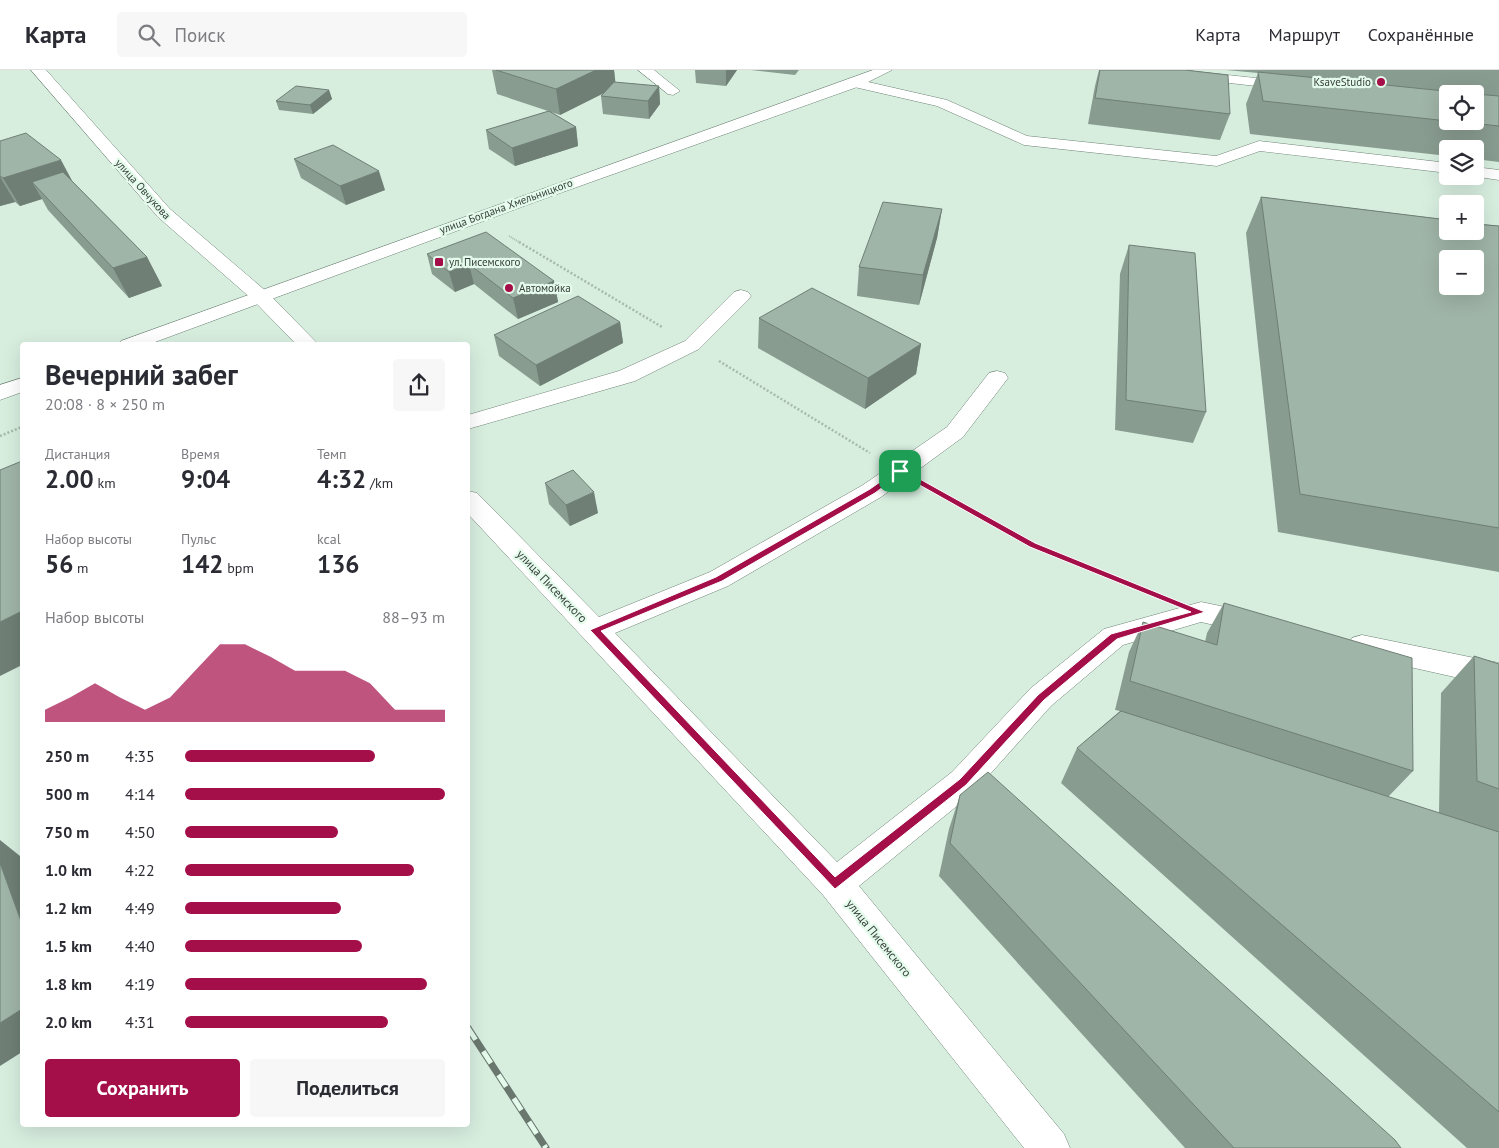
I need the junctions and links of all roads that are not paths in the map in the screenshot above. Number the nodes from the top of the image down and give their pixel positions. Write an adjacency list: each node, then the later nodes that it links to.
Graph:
1 (38, 70): 11 (main road, улица Овчукова)
2 (645, 70): 7 (main road)
3 (885, 70): 5 (main road, улица Богдана Хмельницкого)
4 (1178, 74): 6 (main road)
5 (855, 83): 8 (main road); 11 (main road, улица Богдана Хмельницкого)
6 (1303, 87)
7 (674, 91)
8 (1439, 167)
9 (1484, 173): 10 (main road)
10 (1499, 175)
11 (260, 296): 13 (main road, улица Богдана Хмельницкого); 14 (main road)
12 (741, 296): 18 (main road)
13 (136, 342)
14 (306, 342)
15 (997, 378): 21 (main road)
16 (20, 386): 17 (main road)
17 (0, 393)
18 (470, 421)
19 (470, 501): 21 (main road, улица Писемского)
20 (1278, 628): 24 (main road)
21 (594, 630): 24 (main road, улица Писемского)
22 (1335, 640): 23 (main road)
23 (1499, 675)
24 (835, 884): 25 (main road, улица Писемского)
25 (1050, 1148)

